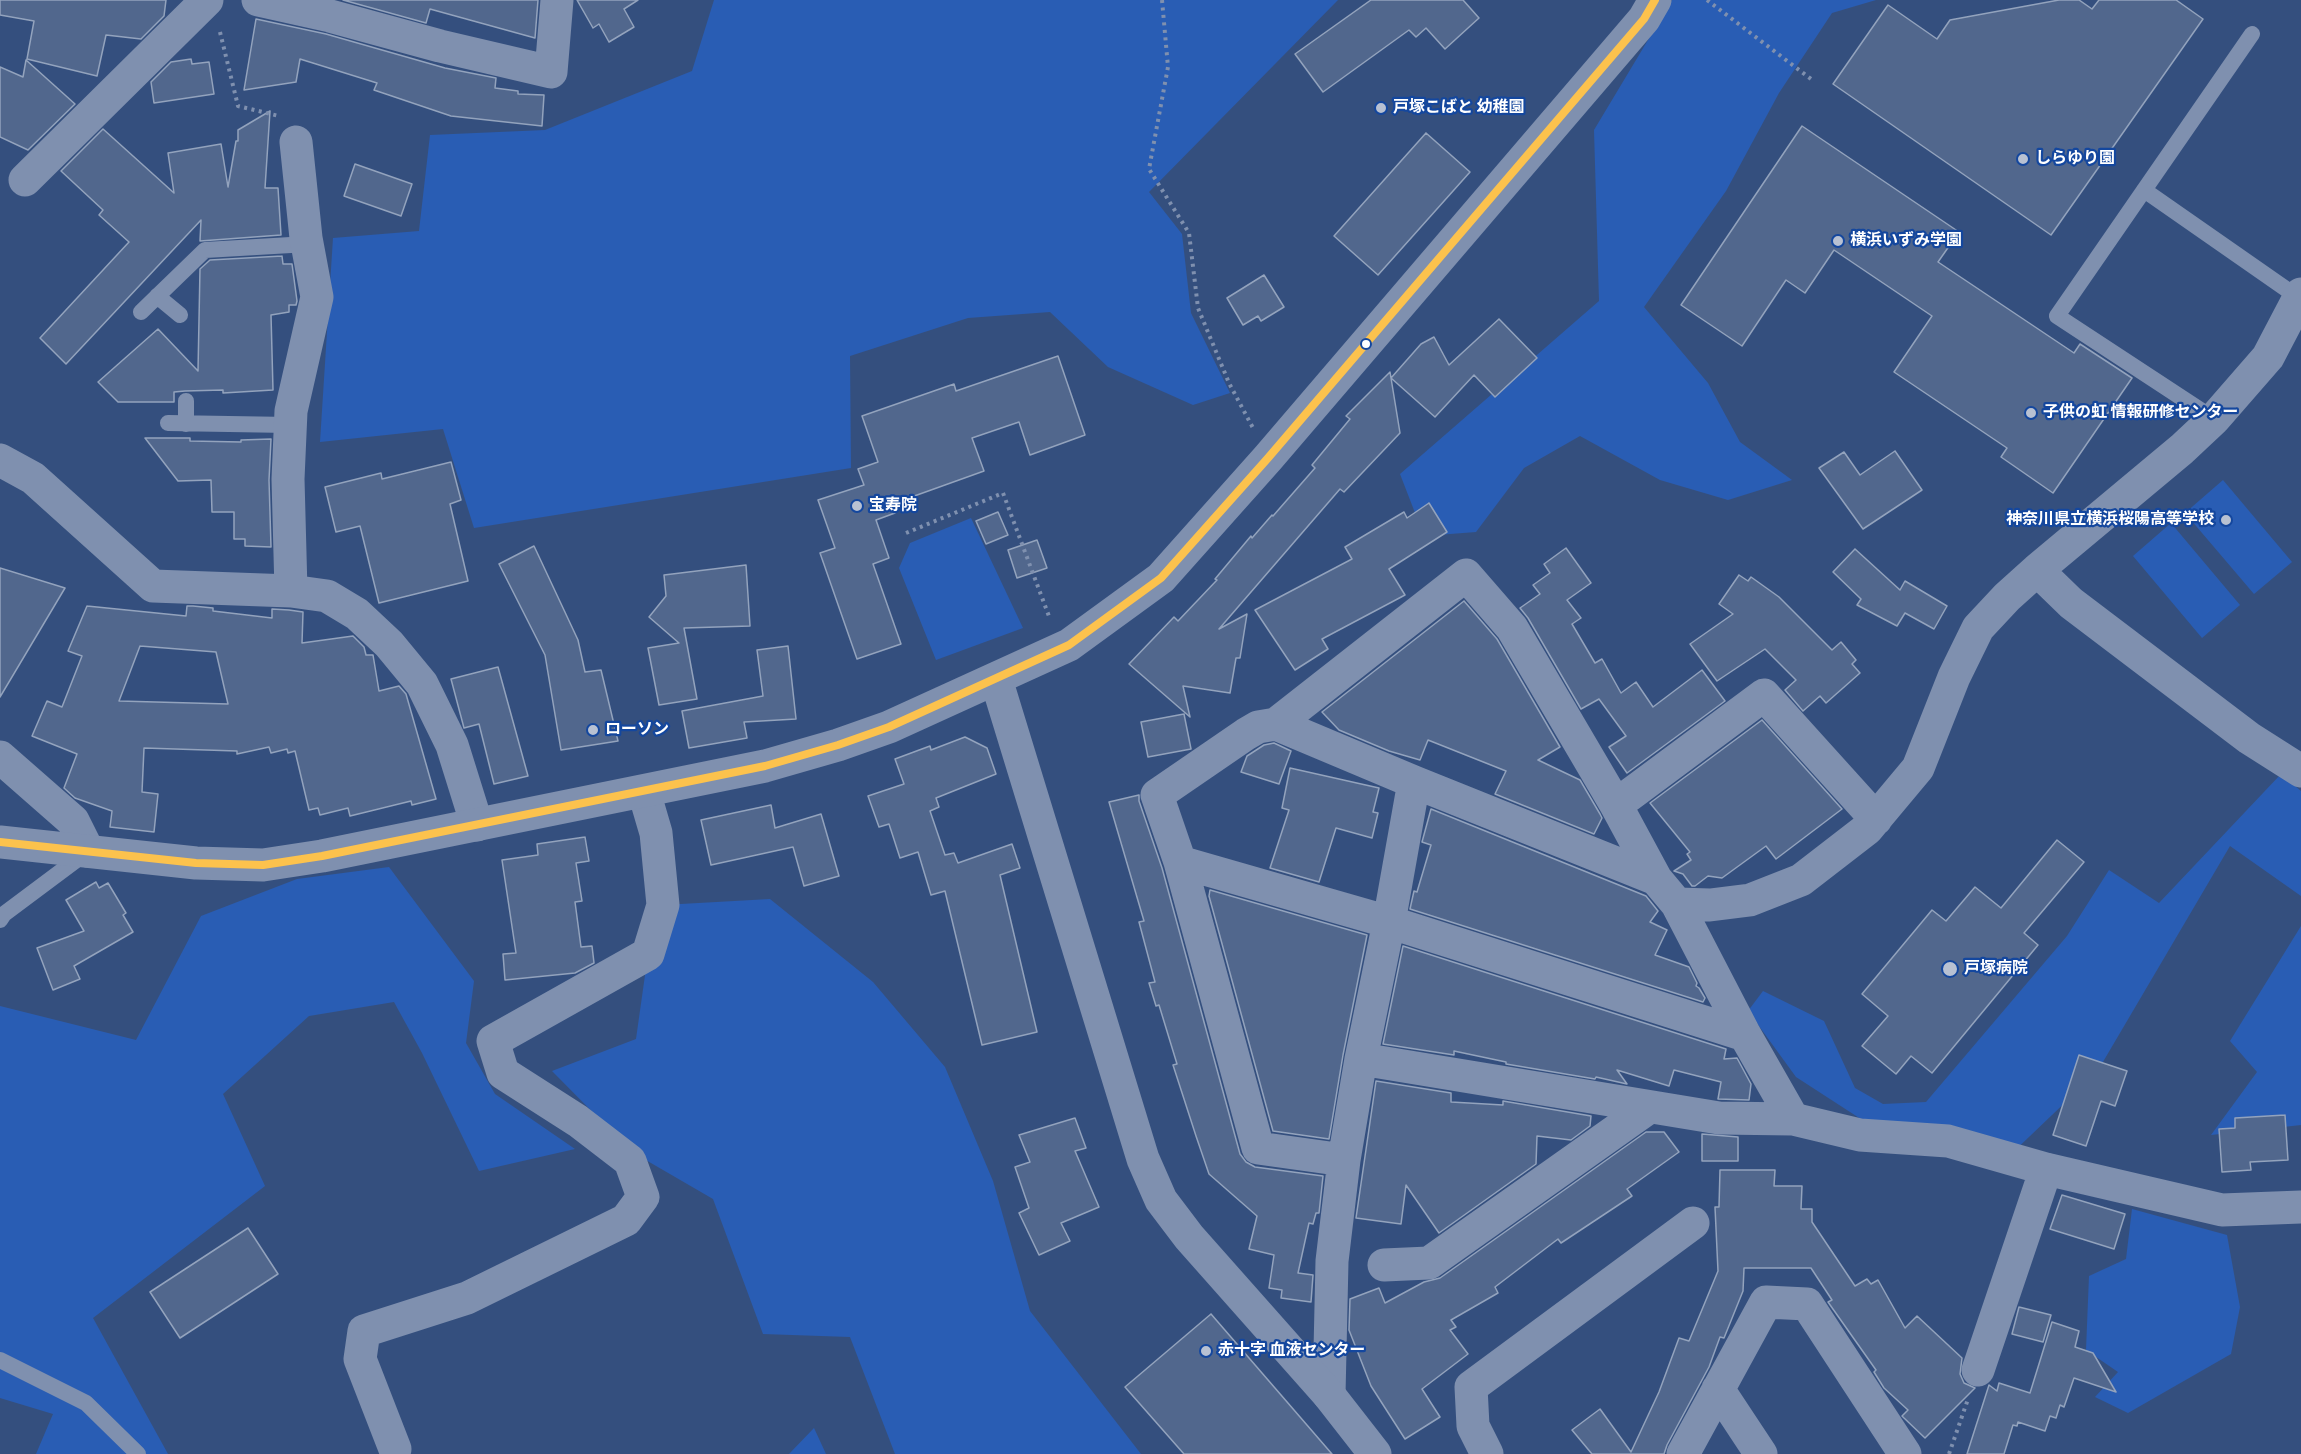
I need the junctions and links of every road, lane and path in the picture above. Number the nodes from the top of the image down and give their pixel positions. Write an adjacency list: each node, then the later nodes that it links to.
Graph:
1 (207, 0): 11 (street)
2 (258, 0): 3 (street)
3 (557, 0)
4 (1162, 0): 23 (path)
5 (1655, 0): 23 (street)
6 (1707, 0): 9 (path)
7 (219, 30): 10 (path)
8 (2252, 34): 12 (lane)
9 (1811, 79)
10 (296, 141): 13 (street)
11 (25, 180)
12 (2144, 190): 15 (lane); 19 (lane)
13 (308, 244): 14 (lane); 22 (street)
14 (157, 296): 16 (lane); 17 (lane)
15 (2300, 296): 19 (street)
16 (141, 312)
17 (180, 315)
18 (186, 401): 21 (lane)
19 (2214, 419): 26 (street)
20 (168, 423): 21 (lane)
21 (186, 423): 22 (lane)
22 (290, 424): 27 (street)
23 (1268, 458): 28 (street)
24 (0, 460): 27 (street)
25 (906, 533): 28 (path)
26 (2037, 570): 32 (street); 36 (street)
27 (291, 591): 37 (street)
28 (1061, 649): 29 (street)
29 (996, 679): 34 (street); 57 (street)
30 (1276, 724): 33 (street); 35 (street); 40 (street)
31 (0, 757): 39 (street)
32 (2301, 771)
33 (1414, 782): 41 (street); 44 (street)
34 (644, 792): 37 (street); 58 (street)
35 (1616, 805): 36 (street); 41 (street)
36 (1876, 819): 42 (street)
37 (477, 825): 39 (street)
38 (0, 842): 39 (street)
39 (88, 851): 43 (lane)
40 (1180, 862): 44 (street); 49 (street)
41 (1656, 879): 42 (street)
42 (1677, 904): 45 (street)
43 (0, 920)
44 (1389, 922): 45 (street); 46 (street)
45 (1745, 1035): 48 (street)
46 (1361, 1059): 47 (street); 49 (street)
47 (1648, 1108): 48 (street); 53 (street)
48 (1793, 1119): 50 (street)
49 (1344, 1160): 57 (street)
50 (2046, 1169): 51 (street); 55 (street)
51 (2301, 1207)
52 (1693, 1223): 61 (street)
53 (1384, 1265)
54 (0, 1360): 59 (lane)
55 (1978, 1370): 65 (path)
56 (1718, 1389): 62 (street); 63 (street); 64 (street)
57 (1329, 1395): 60 (street)
58 (395, 1452)
59 (138, 1454)
60 (1375, 1454)
61 (1487, 1454)
62 (1683, 1454)
63 (1761, 1454)
64 (1905, 1454)
65 (1948, 1454)

